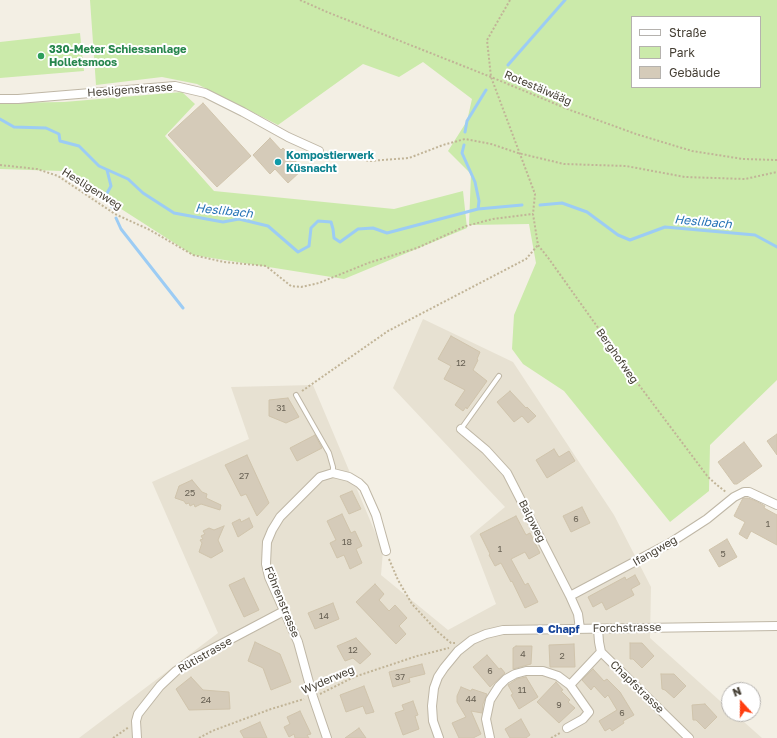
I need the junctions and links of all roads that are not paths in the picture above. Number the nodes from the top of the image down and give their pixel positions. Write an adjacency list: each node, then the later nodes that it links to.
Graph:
1 (0, 98): 2 (street, Hesligenstrasse)
2 (319, 150)
3 (499, 376): 5 (lane)
4 (296, 395): 6 (lane)
5 (461, 429): 9 (street, Balpweg)
6 (333, 473): 8 (street); 10 (street, Föhrenstrasse)
7 (777, 505): 9 (street, Ifangweg)
8 (386, 550)
9 (570, 596): 12 (street, Balpweg)
10 (284, 611): 17 (street, Rütistrasse); 18 (street, Föhrenstrasse)
11 (777, 626): 13 (street, Forchstrasse)
12 (580, 629): 13 (street, Forchstrasse); 19 (street, Forchstrasse)
13 (598, 629): 14 (street, Chapfstrasse)
14 (601, 652): 15 (street); 21 (street, Chapfstrasse)
15 (570, 685): 16 (street); 20 (street)
16 (567, 728)
17 (137, 738)
18 (327, 738)
19 (439, 738)
20 (490, 738)
21 (690, 738)

